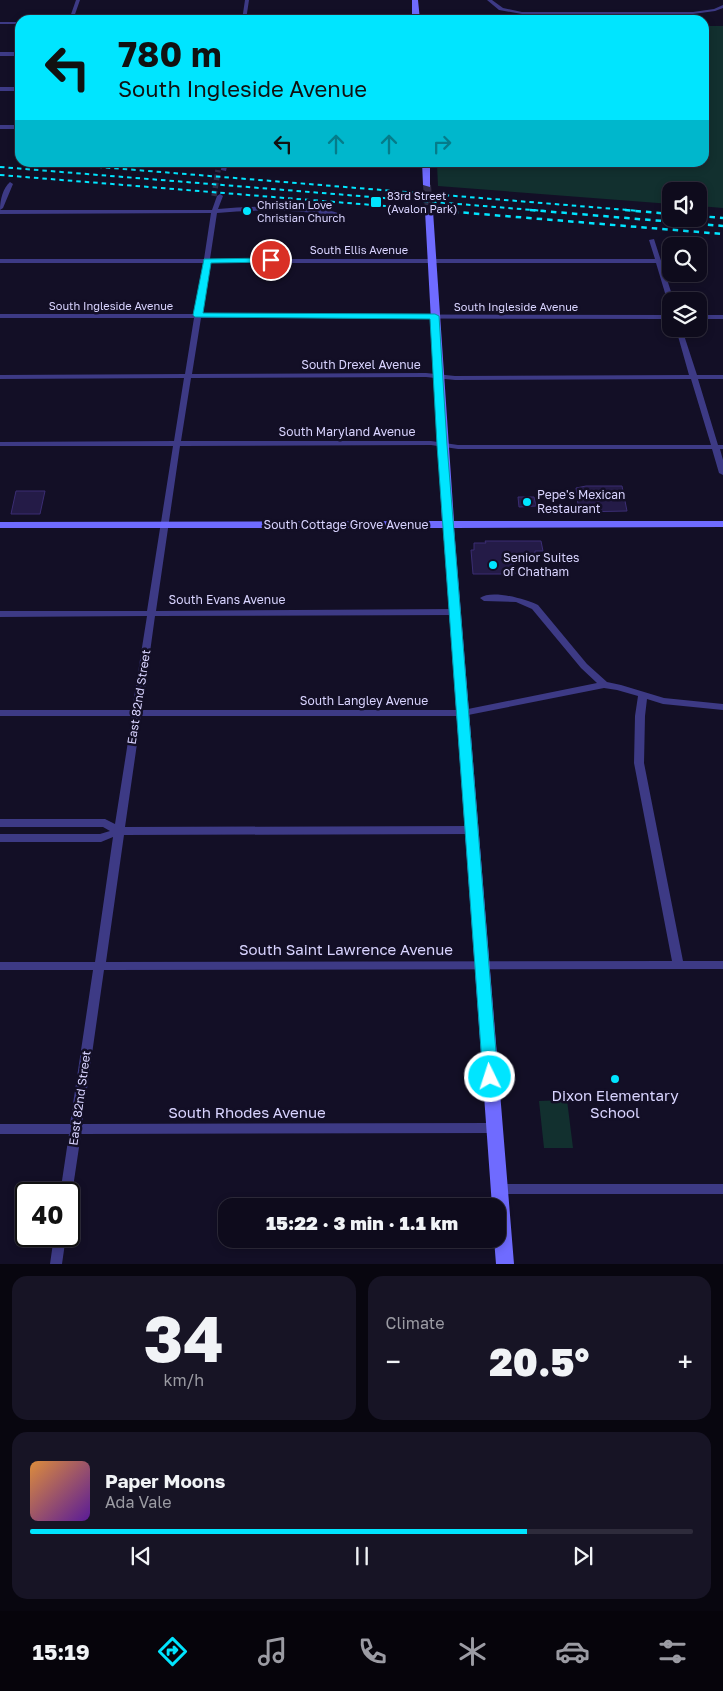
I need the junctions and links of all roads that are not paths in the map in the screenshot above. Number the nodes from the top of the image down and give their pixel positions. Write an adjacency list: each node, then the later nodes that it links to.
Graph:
1 (78, 0): 6 (street)
2 (247, 0): 7 (street)
3 (415, 0): 8 (street)
4 (489, 0): 5 (street)
5 (723, 6)
6 (73, 15)
7 (245, 15)
8 (416, 15)
9 (0, 23): 10 (street)
10 (15, 23)
11 (0, 54): 12 (street)
12 (15, 54)
13 (0, 89): 14 (street)
14 (15, 89)
15 (0, 127): 16 (street)
16 (15, 127)
17 (426, 167): 19 (street)
18 (10, 184): 21 (street)
19 (427, 185)
20 (217, 198): 22 (street, East 82nd Street)
21 (0, 210): 22 (street)
22 (215, 210): 24 (street); 27 (street, East 82nd Street)
23 (429, 211): 28 (street)
24 (337, 214)
25 (652, 240): 29 (street)
26 (0, 261): 27 (street, South Ellis Avenue)
27 (207, 261): 28 (street, South Ellis Avenue); 31 (street, East 82nd Street)
28 (432, 261): 29 (street, South Ellis Avenue); 33 (street)
29 (659, 261): 30 (street)
30 (668, 292)
31 (198, 315): 32 (street, South Ingleside Avenue); 33 (street, South Ingleside Avenue); 40 (street, East 82nd Street)
32 (0, 316)
33 (435, 316): 34 (street, South Ingleside Avenue); 38 (street)
34 (662, 317)
35 (707, 317): 36 (street)
36 (723, 317)
37 (681, 337): 41 (street)
38 (438, 376): 40 (street, South Drexel Avenue); 41 (street, South Drexel Avenue); 45 (street)
39 (0, 377): 40 (street, South Drexel Avenue)
40 (188, 377): 44 (street, East 82nd Street)
41 (694, 378): 42 (street, South Drexel Avenue); 46 (street)
42 (723, 378)
43 (0, 444): 44 (street, South Maryland Avenue)
44 (177, 444): 45 (street, South Maryland Avenue); 51 (street, East 82nd Street)
45 (442, 445): 46 (street, South Maryland Avenue); 48 (street)
46 (719, 447): 47 (street)
47 (723, 473)
48 (448, 524): 49 (street, South Cottage Grove Avenue); 51 (street, South Cottage Grove Avenue); 53 (street)
49 (723, 524)
50 (0, 525): 51 (street, South Cottage Grove Avenue)
51 (164, 525): 54 (street, East 82nd Street)
52 (484, 598): 56 (street)
53 (455, 612): 54 (street, South Evans Avenue); 60 (street)
54 (152, 613): 55 (street, South Evans Avenue); 59 (street, East 82nd Street)
55 (0, 614)
56 (604, 685): 57 (street, South Langley Avenue); 60 (street, South Langley Avenue)
57 (643, 695): 58 (street, South Langley Avenue); 67 (street)
58 (723, 707)
59 (137, 713): 60 (street, South Langley Avenue); 61 (street, South Langley Avenue); 64 (street, East 82nd Street)
60 (463, 713): 63 (street)
61 (0, 714)
62 (0, 823): 64 (street)
63 (472, 830): 64 (street); 66 (street)
64 (119, 831): 65 (street); 70 (street, East 82nd Street)
65 (0, 838)
66 (482, 965): 67 (street, South Saint Lawrence Avenue); 70 (street, South Saint Lawrence Avenue); 71 (street)
67 (678, 965): 68 (street, South Saint Lawrence Avenue)
68 (723, 965)
69 (0, 966): 70 (street, South Saint Lawrence Avenue)
70 (99, 966): 73 (street, East 82nd Street)
71 (494, 1128): 73 (street, South Rhodes Avenue); 75 (street)
72 (0, 1129): 73 (street, South Rhodes Avenue)
73 (76, 1129): 74 (street, East 82nd Street)
74 (68, 1182)
75 (499, 1189): 76 (street); 79 (street)
76 (723, 1189)
77 (58, 1247): 78 (street)
78 (56, 1264)
79 (504, 1264)

